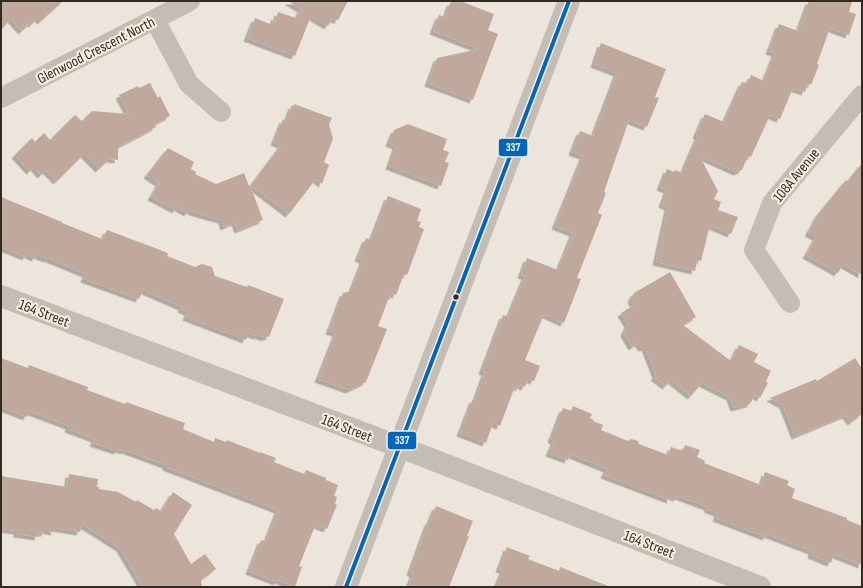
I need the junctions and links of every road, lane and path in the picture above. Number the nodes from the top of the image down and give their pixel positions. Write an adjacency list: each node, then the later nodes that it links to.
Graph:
1 (190, 1): 3 (street, Glenwood Crescent North)
2 (569, 1): 9 (street)
3 (155, 20): 5 (street, Glenwood Crescent North); 6 (street)
4 (862, 95): 8 (street, 108A Avenue)
5 (1, 98)
6 (221, 112)
7 (1, 296): 9 (street, 164 Street)
8 (790, 303)
9 (400, 447): 10 (street); 11 (street, 164 Street)
10 (346, 587)
11 (760, 587)

